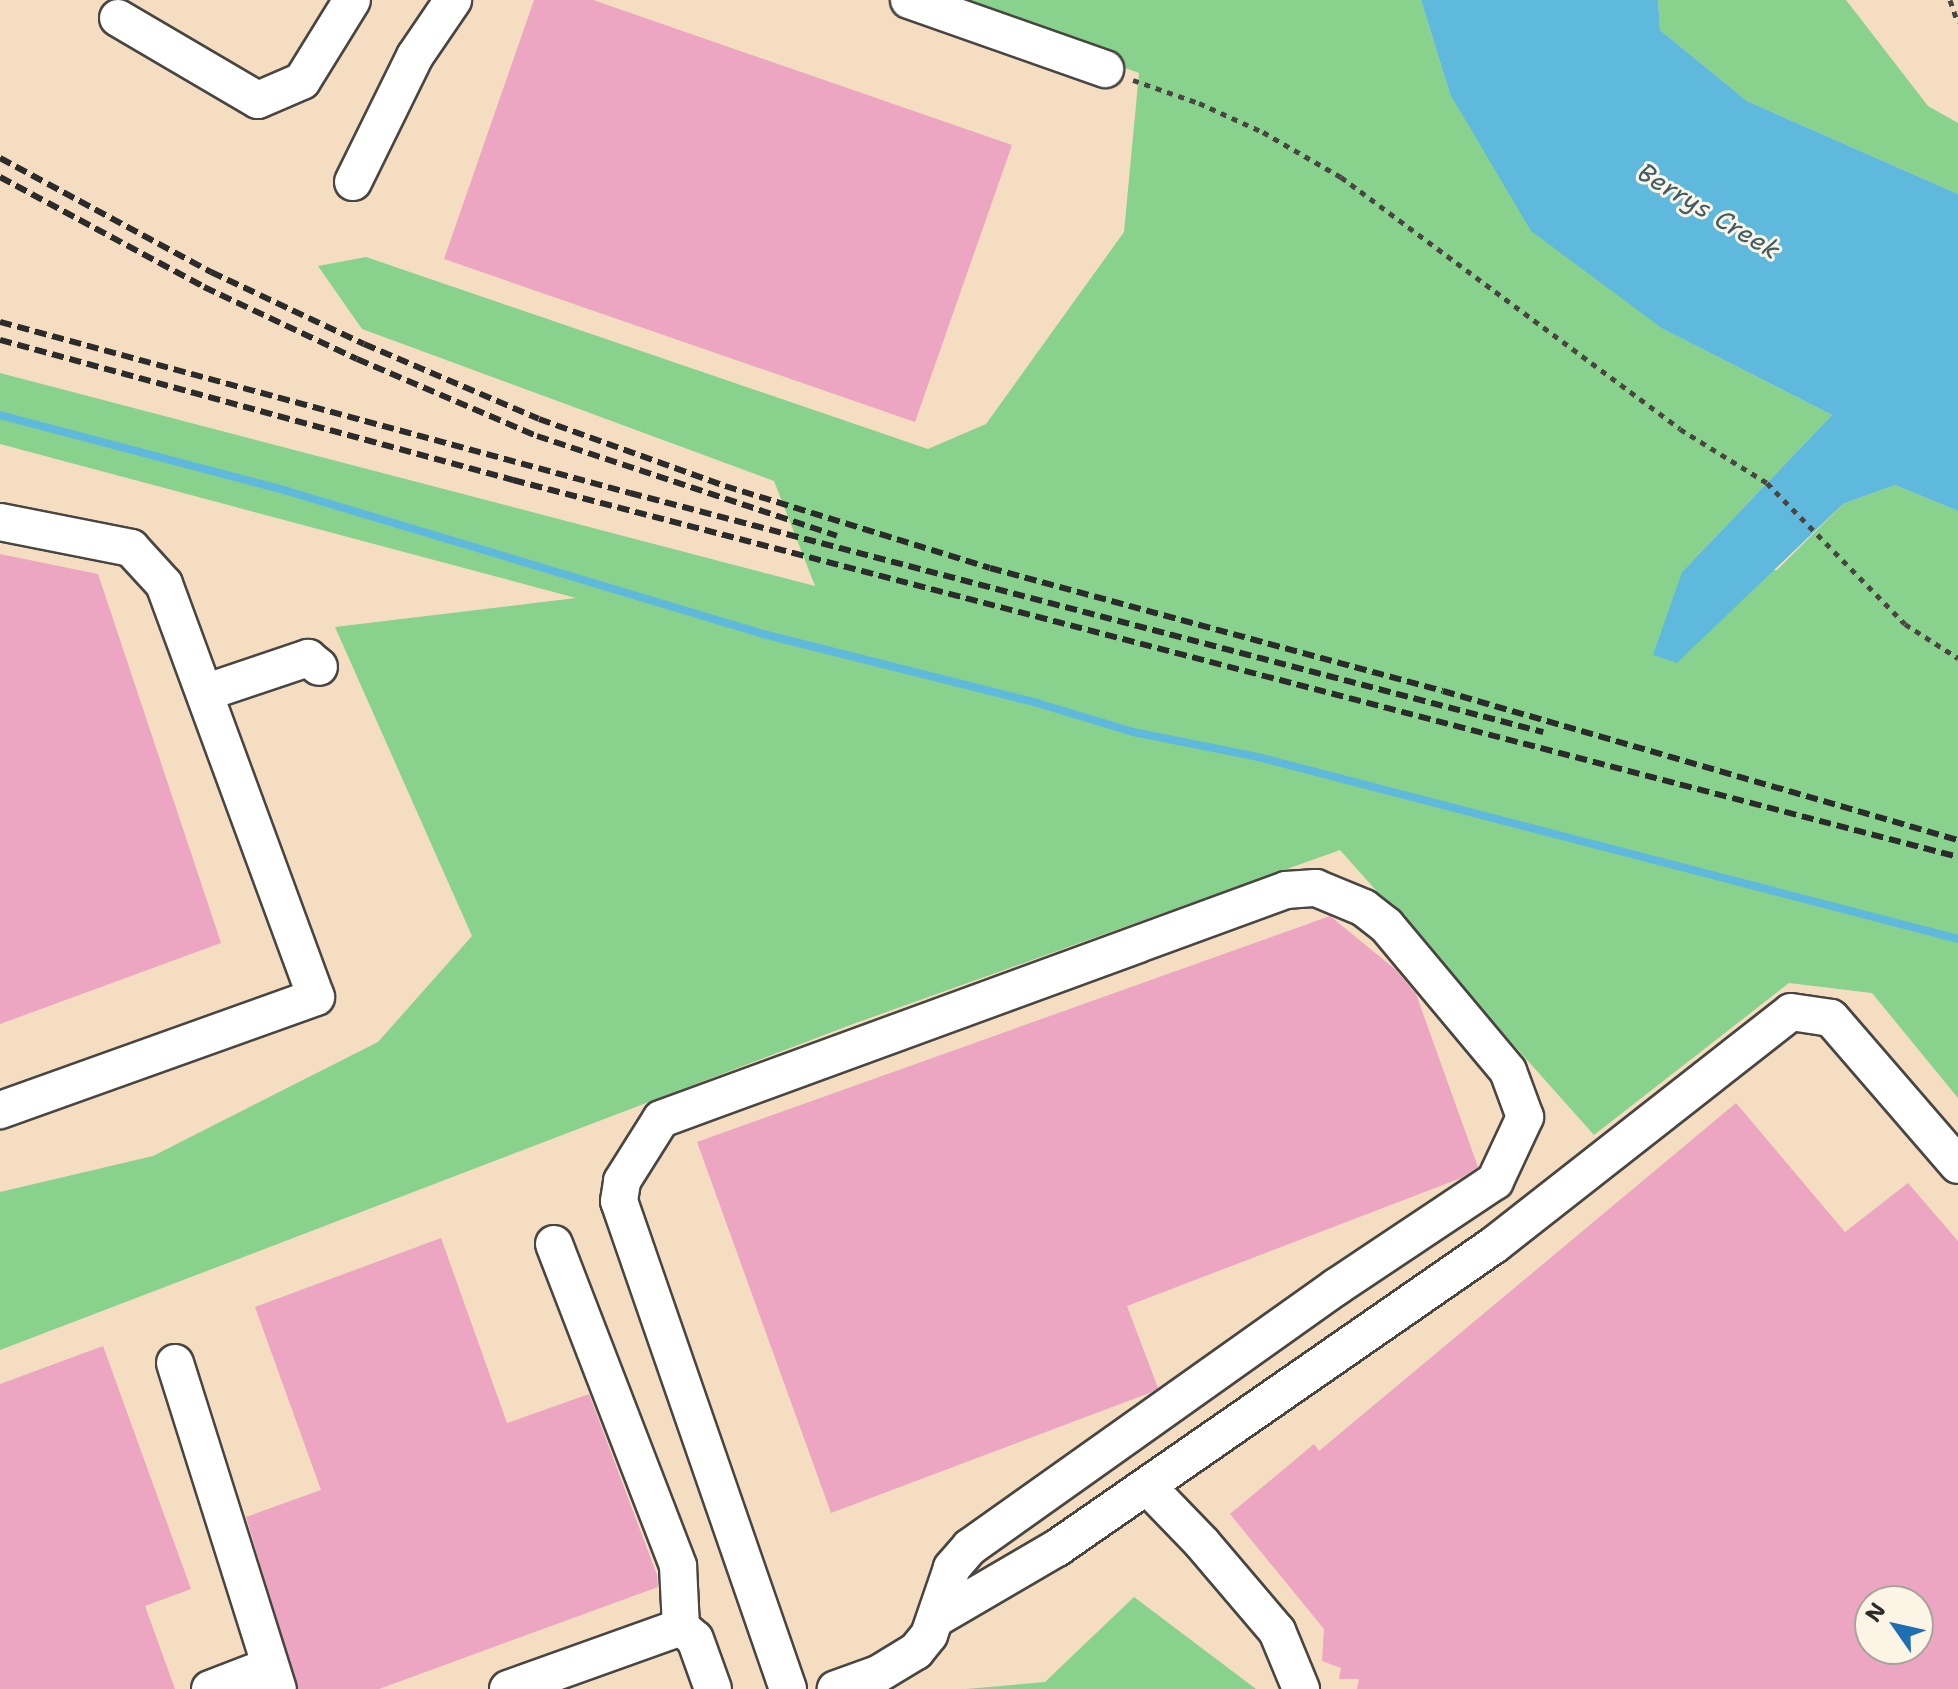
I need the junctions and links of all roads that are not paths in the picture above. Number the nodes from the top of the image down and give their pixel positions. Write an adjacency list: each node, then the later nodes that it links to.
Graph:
1 (352, 0): 4 (street)
2 (453, 0): 6 (street)
3 (909, 0): 5 (street)
4 (118, 18)
5 (1105, 69)
6 (353, 182)
7 (0, 522): 9 (street)
8 (319, 667): 9 (street)
9 (207, 692): 10 (street)
10 (0, 1110)
11 (1958, 1165): 14 (street)
12 (554, 1244): 16 (street)
13 (175, 1363): 17 (street)
14 (1147, 1486): 15 (street); 23 (street)
15 (937, 1618): 21 (street); 22 (street)
16 (681, 1627): 19 (street); 20 (street)
17 (274, 1677): 18 (street)
18 (210, 1689)
19 (508, 1689)
20 (713, 1689)
21 (788, 1689)
22 (836, 1689)
23 (1301, 1689)

